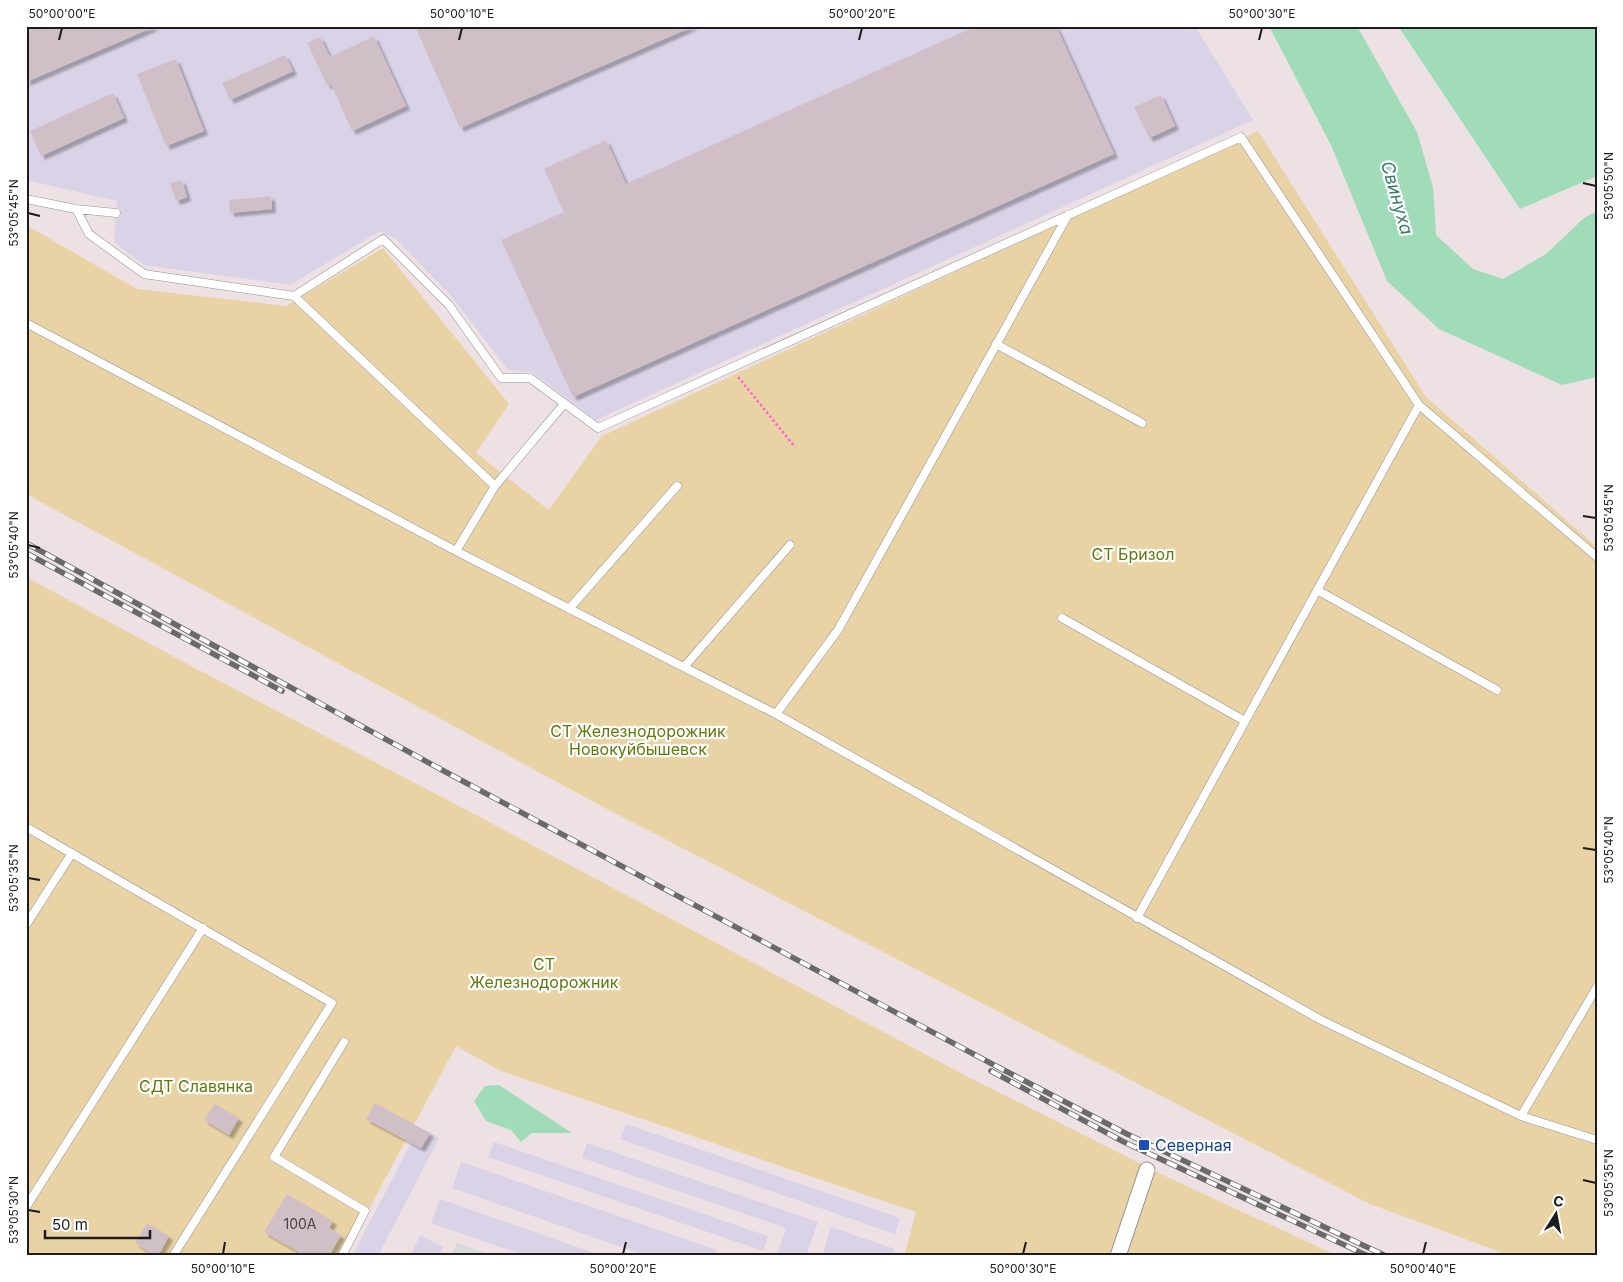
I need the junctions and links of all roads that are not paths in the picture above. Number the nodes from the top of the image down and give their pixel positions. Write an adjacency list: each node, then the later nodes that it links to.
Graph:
1 (26, 199): 2 (lane)
2 (76, 209): 3 (lane); 5 (lane)
3 (116, 213)
4 (1068, 214): 7 (lane); 8 (lane); 9 (lane)
5 (294, 296): 8 (lane); 11 (lane)
6 (26, 323): 14 (lane)
7 (996, 344): 10 (lane); 21 (lane)
8 (564, 404): 11 (lane)
9 (1419, 405): 15 (lane); 16 (lane)
10 (1142, 423)
11 (496, 486): 14 (lane)
12 (678, 486): 17 (lane)
13 (790, 545): 19 (lane)
14 (456, 551): 17 (lane)
15 (1597, 557)
16 (1317, 590): 20 (lane); 22 (lane)
17 (569, 609): 19 (lane)
18 (1062, 618): 22 (lane)
19 (684, 667): 21 (lane)
20 (1497, 690)
21 (776, 714): 25 (lane)
22 (1245, 721): 25 (lane)
23 (26, 827): 24 (lane)
24 (72, 853): 26 (lane); 27 (lane)
25 (1137, 918): 30 (lane)
26 (26, 925)
27 (203, 928): 33 (lane); 34 (lane)
28 (1597, 987): 30 (lane)
29 (344, 1042): 35 (lane)
30 (1521, 1116): 31 (lane)
31 (1597, 1140)
32 (1147, 1170): 36 (street)
33 (26, 1207)
34 (174, 1256)
35 (342, 1256)
36 (1118, 1256)

